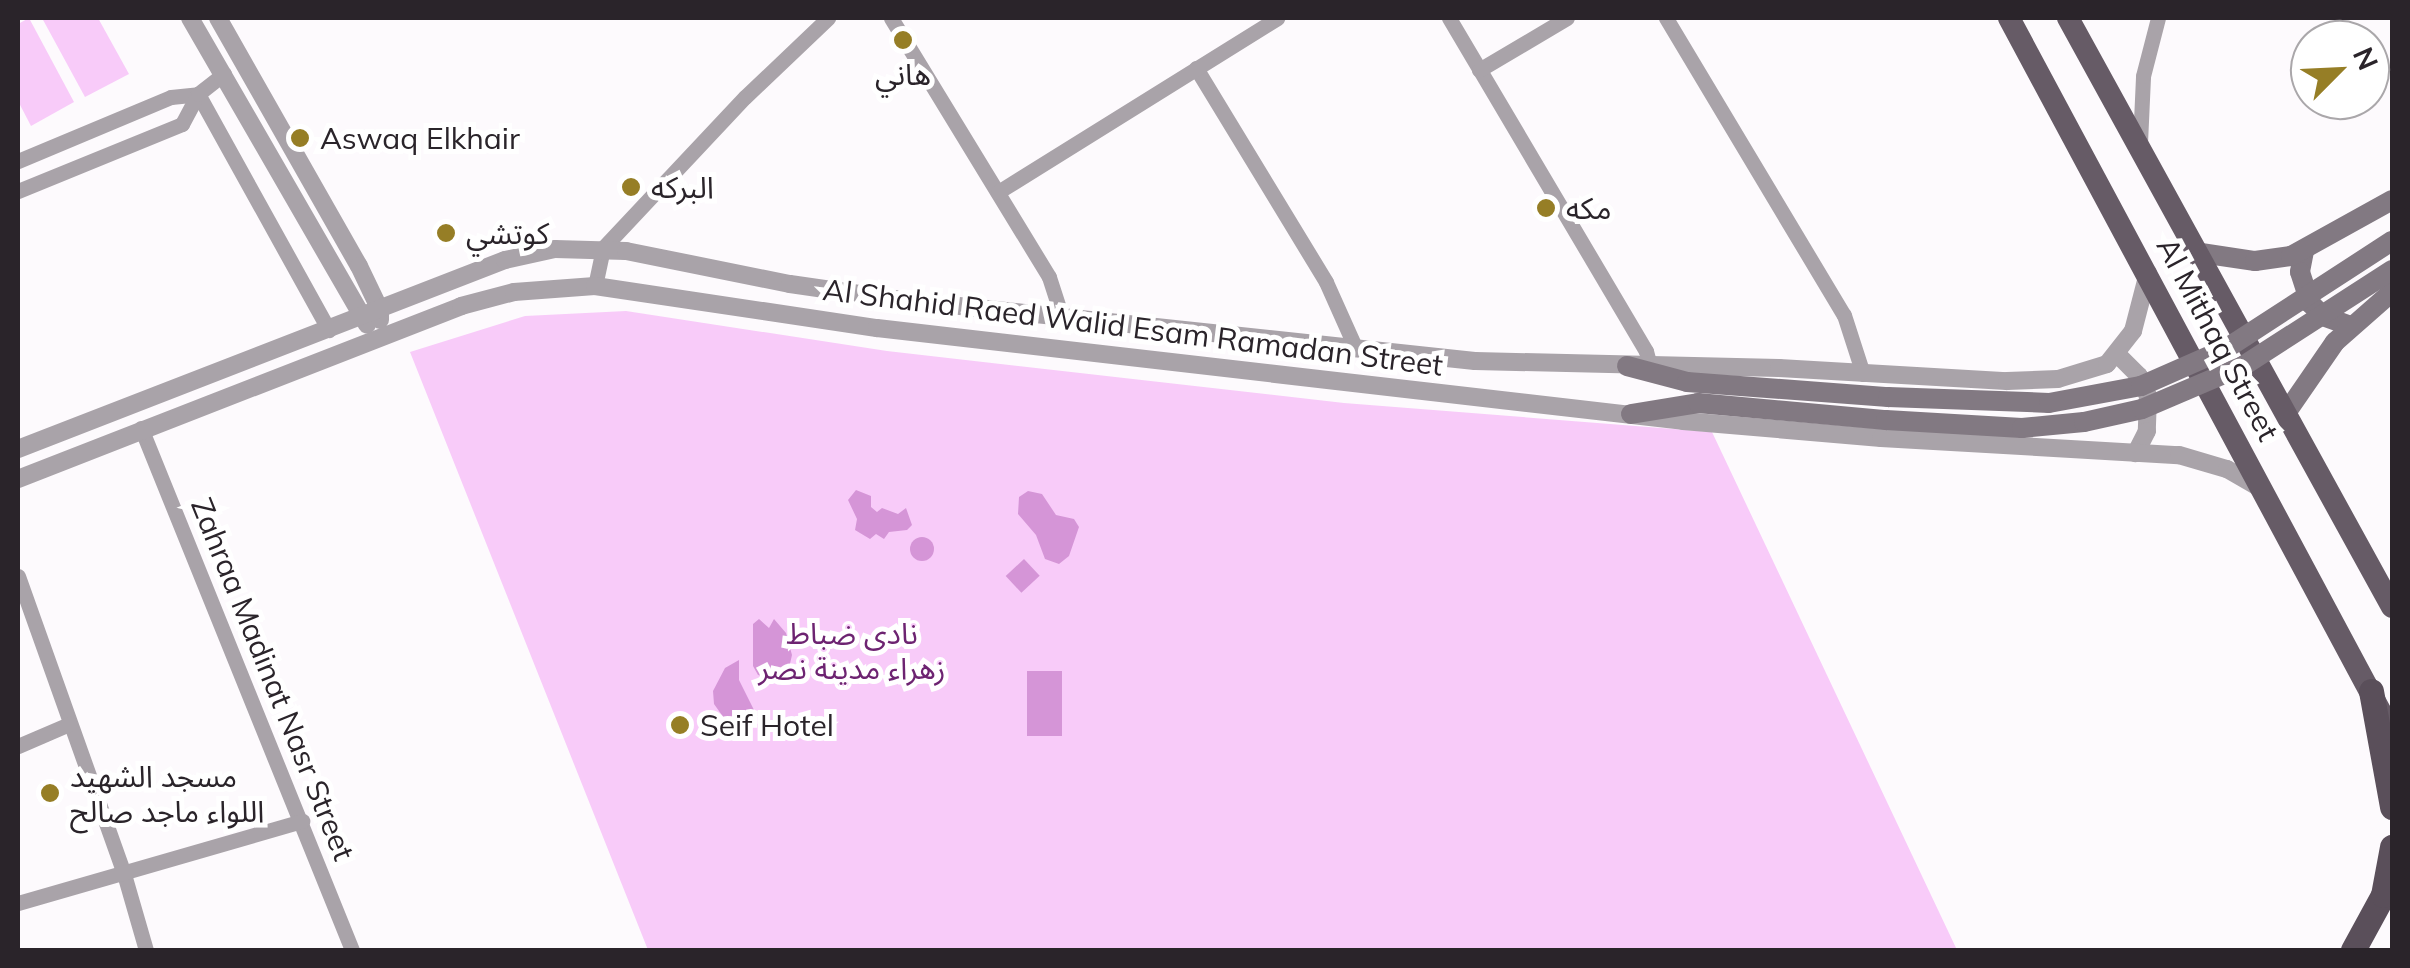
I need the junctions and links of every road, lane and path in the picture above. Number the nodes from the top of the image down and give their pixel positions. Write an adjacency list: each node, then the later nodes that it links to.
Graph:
1 (190, 18): 14 (street)
2 (218, 18): 16 (street)
3 (828, 18): 24 (street)
4 (892, 18): 21 (street)
5 (1277, 18): 12 (street)
6 (1449, 18): 13 (street)
7 (1567, 18): 13 (street)
8 (1666, 18): 43 (street)
9 (2009, 18): 28 (main road, Al Mithaq Street)
10 (2068, 18): 18 (main road, Al Mithaq Street)
11 (2158, 18): 18 (street)
12 (1196, 68): 21 (street); 38 (street)
13 (1480, 70): 41 (street)
14 (224, 74): 15 (street); 17 (street)
15 (198, 94): 19 (street); 20 (street); 35 (street)
16 (264, 96): 17 (street); 31 (street)
17 (244, 108): 33 (street)
18 (2140, 143): 26 (main road, Al Mithaq Street)
19 (18, 160)
20 (18, 191)
21 (998, 192): 32 (street)
22 (2392, 200): 25 (main road)
23 (2392, 241): 40 (main road, bridge)
24 (604, 248): 29 (street); 31 (street, Al Shahid Raed Walid Esam Ramadan Street); 32 (street, Al Shahid Raed Walid Esam Ramadan Street)
25 (2304, 251): 26 (main road); 34 (main road)
26 (2202, 253): 44 (main road, Al Mithaq Street)
27 (2392, 270): 45 (main road, bridge)
28 (2148, 272): 39 (street); 50 (main road, Al Mithaq Street)
29 (595, 286): 36 (street, Al Shahid Raed Walid Esam Ramadan Street); 42 (street, Al Shahid Raed Walid Esam Ramadan Street)
30 (2392, 292): 34 (main road)
31 (380, 310): 33 (street, Al Shahid Raed Walid Esam Ramadan Street); 36 (street)
32 (1062, 317): 37 (street, Al Shahid Raed Walid Esam Ramadan Street)
33 (360, 318): 35 (street, Al Shahid Raed Walid Esam Ramadan Street); 36 (street)
34 (2350, 326): 44 (main road)
35 (328, 330): 47 (street, Al Shahid Raed Walid Esam Ramadan Street)
36 (378, 335): 46 (street, Al Shahid Raed Walid Esam Ramadan Street)
37 (1280, 341): 38 (street, Al Shahid Raed Walid Esam Ramadan Street); 42 (street)
38 (1356, 350): 40 (street, Al Shahid Raed Walid Esam Ramadan Street)
39 (2117, 354): 43 (street, Al Shahid Raed Walid Esam Ramadan Street); 48 (street)
40 (1627, 366): 41 (street, Al Shahid Raed Walid Esam Ramadan Street)
41 (1650, 366): 43 (street, Al Shahid Raed Walid Esam Ramadan Street)
42 (1278, 372): 45 (street, Al Shahid Raed Walid Esam Ramadan Street)
43 (1863, 374)
44 (2286, 412): 52 (main road, Al Mithaq Street)
45 (1631, 414): 48 (street, Al Shahid Raed Walid Esam Ramadan Street)
46 (141, 428): 49 (street, Al Shahid Raed Walid Esam Ramadan Street); 58 (street, Zahraa Madinat Nasr Street)
47 (18, 449)
48 (2136, 452): 50 (street, Al Shahid Raed Walid Esam Ramadan Street)
49 (18, 479)
50 (2267, 494): 53 (main road, Al Mithaq Street)
51 (18, 576): 54 (street)
52 (2392, 607)
53 (2370, 691): 55 (main road, Al Mithaq Street); 57 (highway)
54 (69, 724): 56 (street); 60 (street)
55 (2392, 733)
56 (18, 746)
57 (2392, 807)
58 (302, 821): 60 (street); 63 (street, Zahraa Madinat Nasr Street)
59 (2392, 847): 64 (highway)
60 (124, 874): 61 (street); 62 (street)
61 (18, 903)
62 (146, 950)
63 (352, 950)
64 (2353, 950)

